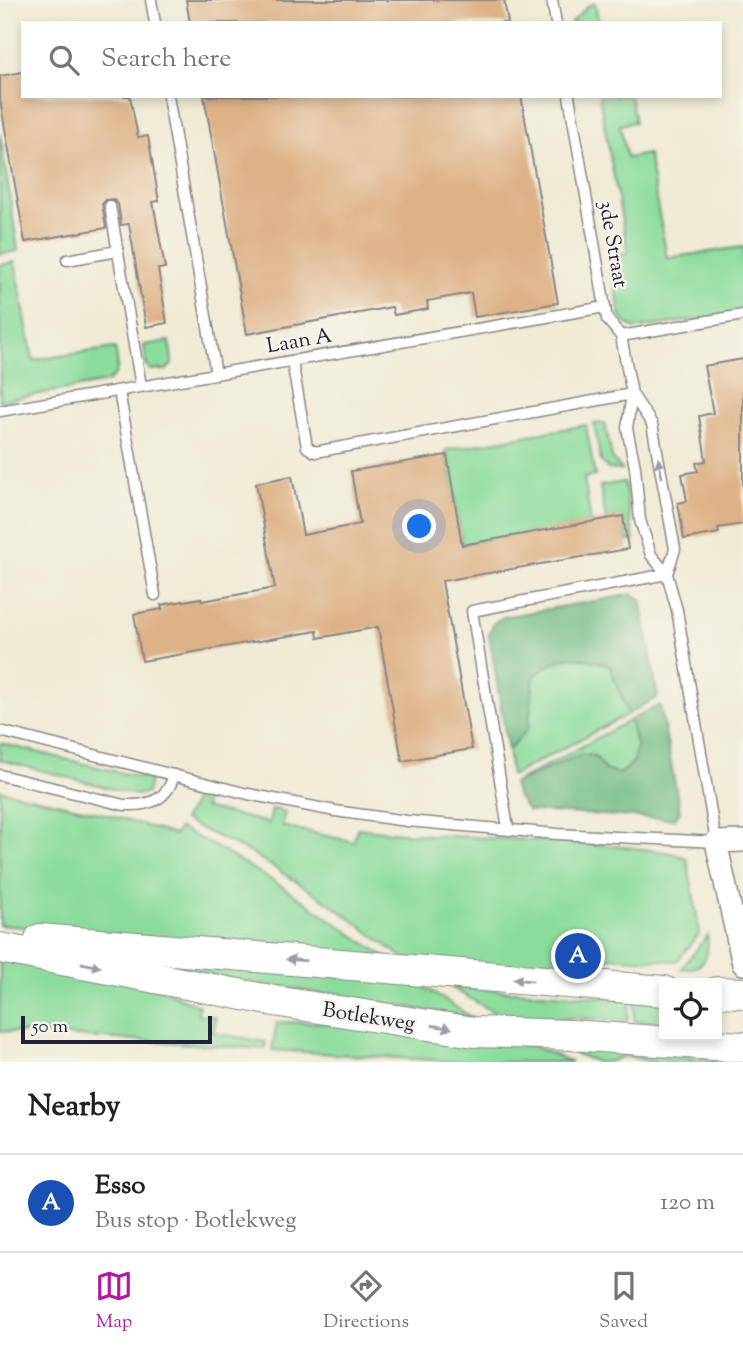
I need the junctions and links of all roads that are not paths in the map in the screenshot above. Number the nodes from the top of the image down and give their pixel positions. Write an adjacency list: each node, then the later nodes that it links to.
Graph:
1 (151, 0): 3 (lane)
2 (552, 0): 4 (lane)
3 (155, 21)
4 (556, 21)
5 (168, 98): 14 (lane)
6 (569, 98): 10 (lane, 3de Straat)
7 (110, 206): 8 (lane)
8 (118, 251): 9 (lane); 15 (lane)
9 (67, 260)
10 (606, 307): 12 (lane, 3de Straat); 13 (lane, Laan A)
11 (743, 314): 12 (lane)
12 (621, 336): 17 (lane, 3de Straat)
13 (292, 361): 14 (lane, Laan A); 17 (lane)
14 (216, 374): 15 (lane, Laan A)
15 (141, 386): 16 (lane, Laan A)
16 (119, 391): 18 (lane, Laan A); 20 (lane)
17 (632, 394): 19 (lane); 19 (lane, one-way to 17)
18 (0, 411)
19 (667, 574): 24 (lane); 26 (lane)
20 (155, 595)
21 (0, 731): 23 (lane)
22 (0, 775): 23 (lane)
23 (174, 775): 24 (lane)
24 (508, 828): 26 (lane)
25 (743, 841): 26 (street)
26 (716, 842): 29 (street)
27 (0, 938): 30 (main road, one-way to 27)
28 (0, 948): 33 (main road, Botlekweg, one-way to 33)
29 (743, 964)
30 (659, 991)
31 (722, 992): 32 (main road)
32 (743, 993)
33 (743, 1047)

